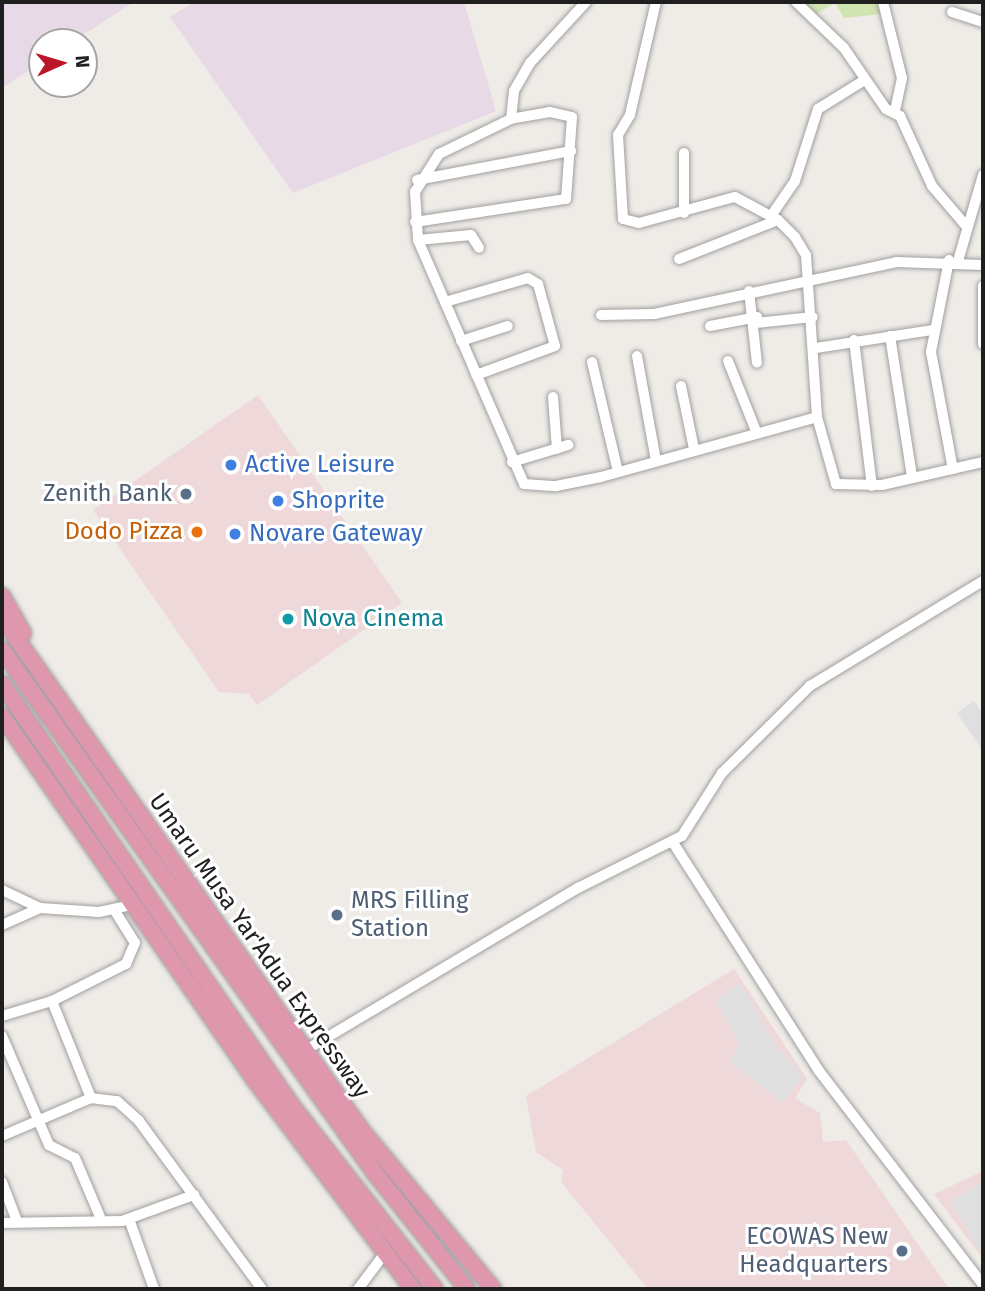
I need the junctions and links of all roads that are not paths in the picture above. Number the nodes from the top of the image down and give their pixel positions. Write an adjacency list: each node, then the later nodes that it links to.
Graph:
1 (586, 2): 9 (street)
2 (656, 2): 14 (street)
3 (796, 2): 7 (street)
4 (883, 2): 8 (street)
5 (952, 12): 6 (street)
6 (983, 22)
7 (863, 81): 8 (street); 15 (street)
8 (895, 112): 17 (street)
9 (511, 119): 10 (street); 13 (street)
10 (571, 151): 13 (street); 16 (street)
11 (684, 153): 14 (street)
12 (983, 175): 17 (street)
13 (417, 180): 16 (street)
14 (684, 213): 15 (street)
15 (775, 218): 20 (street); 23 (street)
16 (415, 222): 18 (street)
17 (967, 227): 21 (street)
18 (418, 240): 19 (street); 26 (street)
19 (479, 248)
20 (679, 259)
21 (953, 260): 22 (street); 23 (street); 32 (street)
22 (983, 265)
23 (810, 278): 25 (street); 28 (street)
24 (983, 286): 36 (street)
25 (749, 291): 27 (street); 29 (street)
26 (444, 302): 35 (street); 42 (street)
27 (601, 315)
28 (813, 317): 29 (street); 37 (street)
29 (756, 320): 31 (street); 41 (street)
30 (508, 326): 35 (street)
31 (710, 326)
32 (932, 330): 33 (street); 51 (street)
33 (890, 336): 34 (street); 53 (street)
34 (854, 340): 37 (street); 54 (street)
35 (461, 341): 42 (street)
36 (983, 344)
37 (816, 348): 45 (street)
38 (637, 356): 48 (street)
39 (728, 361): 46 (street)
40 (592, 362): 52 (street)
41 (757, 363)
42 (475, 375): 49 (street)
43 (681, 386): 47 (street)
44 (552, 397): 49 (street)
45 (817, 417): 46 (street); 54 (street)
46 (756, 431): 47 (street)
47 (694, 449): 48 (street)
48 (656, 461): 52 (street)
49 (512, 462): 52 (street)
50 (983, 462): 51 (street)
51 (953, 469): 53 (street)
52 (618, 472)
53 (912, 477): 54 (street)
54 (872, 486)
55 (983, 581): 66 (street)
56 (2, 596): 59 (highway)
57 (2, 618): 59 (highway, Umaru Musa Yar'Adua Expressway)
58 (2, 650): 64 (highway, Umaru Musa Yar'Adua Expressway)
59 (35, 665): 62 (highway, Umaru Musa Yar'Adua Expressway)
60 (2, 684): 65 (highway)
61 (2, 716): 63 (highway)
62 (77, 727): 64 (highway); 74 (highway, Umaru Musa Yar'Adua Expressway)
63 (32, 759): 65 (highway); 70 (highway)
64 (106, 800): 68 (highway, Umaru Musa Yar'Adua Expressway)
65 (92, 813): 69 (highway)
66 (672, 841): 79 (street); 90 (street)
67 (2, 890): 71 (street)
68 (177, 899): 74 (highway); 96 (highway, Umaru Musa Yar'Adua Expressway)
69 (153, 902): 75 (highway); 95 (highway)
70 (133, 905): 72 (street); 75 (highway)
71 (40, 908): 72 (street); 73 (street)
72 (114, 909): 76 (street)
73 (2, 925)
74 (235, 950): 79 (highway, Umaru Musa Yar'Adua Expressway)
75 (188, 985): 89 (highway)
76 (52, 1001): 77 (street); 80 (street)
77 (2, 1016)
78 (2, 1036): 81 (street)
79 (306, 1050): 97 (highway, Umaru Musa Yar'Adua Expressway)
80 (91, 1098): 81 (street); 84 (street)
81 (39, 1119): 82 (street); 85 (street)
82 (2, 1136)
83 (2, 1182): 87 (street)
84 (194, 1195): 86 (street); 92 (street)
85 (100, 1217): 86 (street); 87 (street)
86 (129, 1219): 91 (street)
87 (17, 1221): 88 (street)
88 (2, 1223)
89 (385, 1253): 93 (street); 94 (highway)
90 (983, 1286)
91 (154, 1289)
92 (262, 1289)
93 (358, 1289)
94 (413, 1289)
95 (435, 1289)
96 (467, 1289)
97 (493, 1289)

